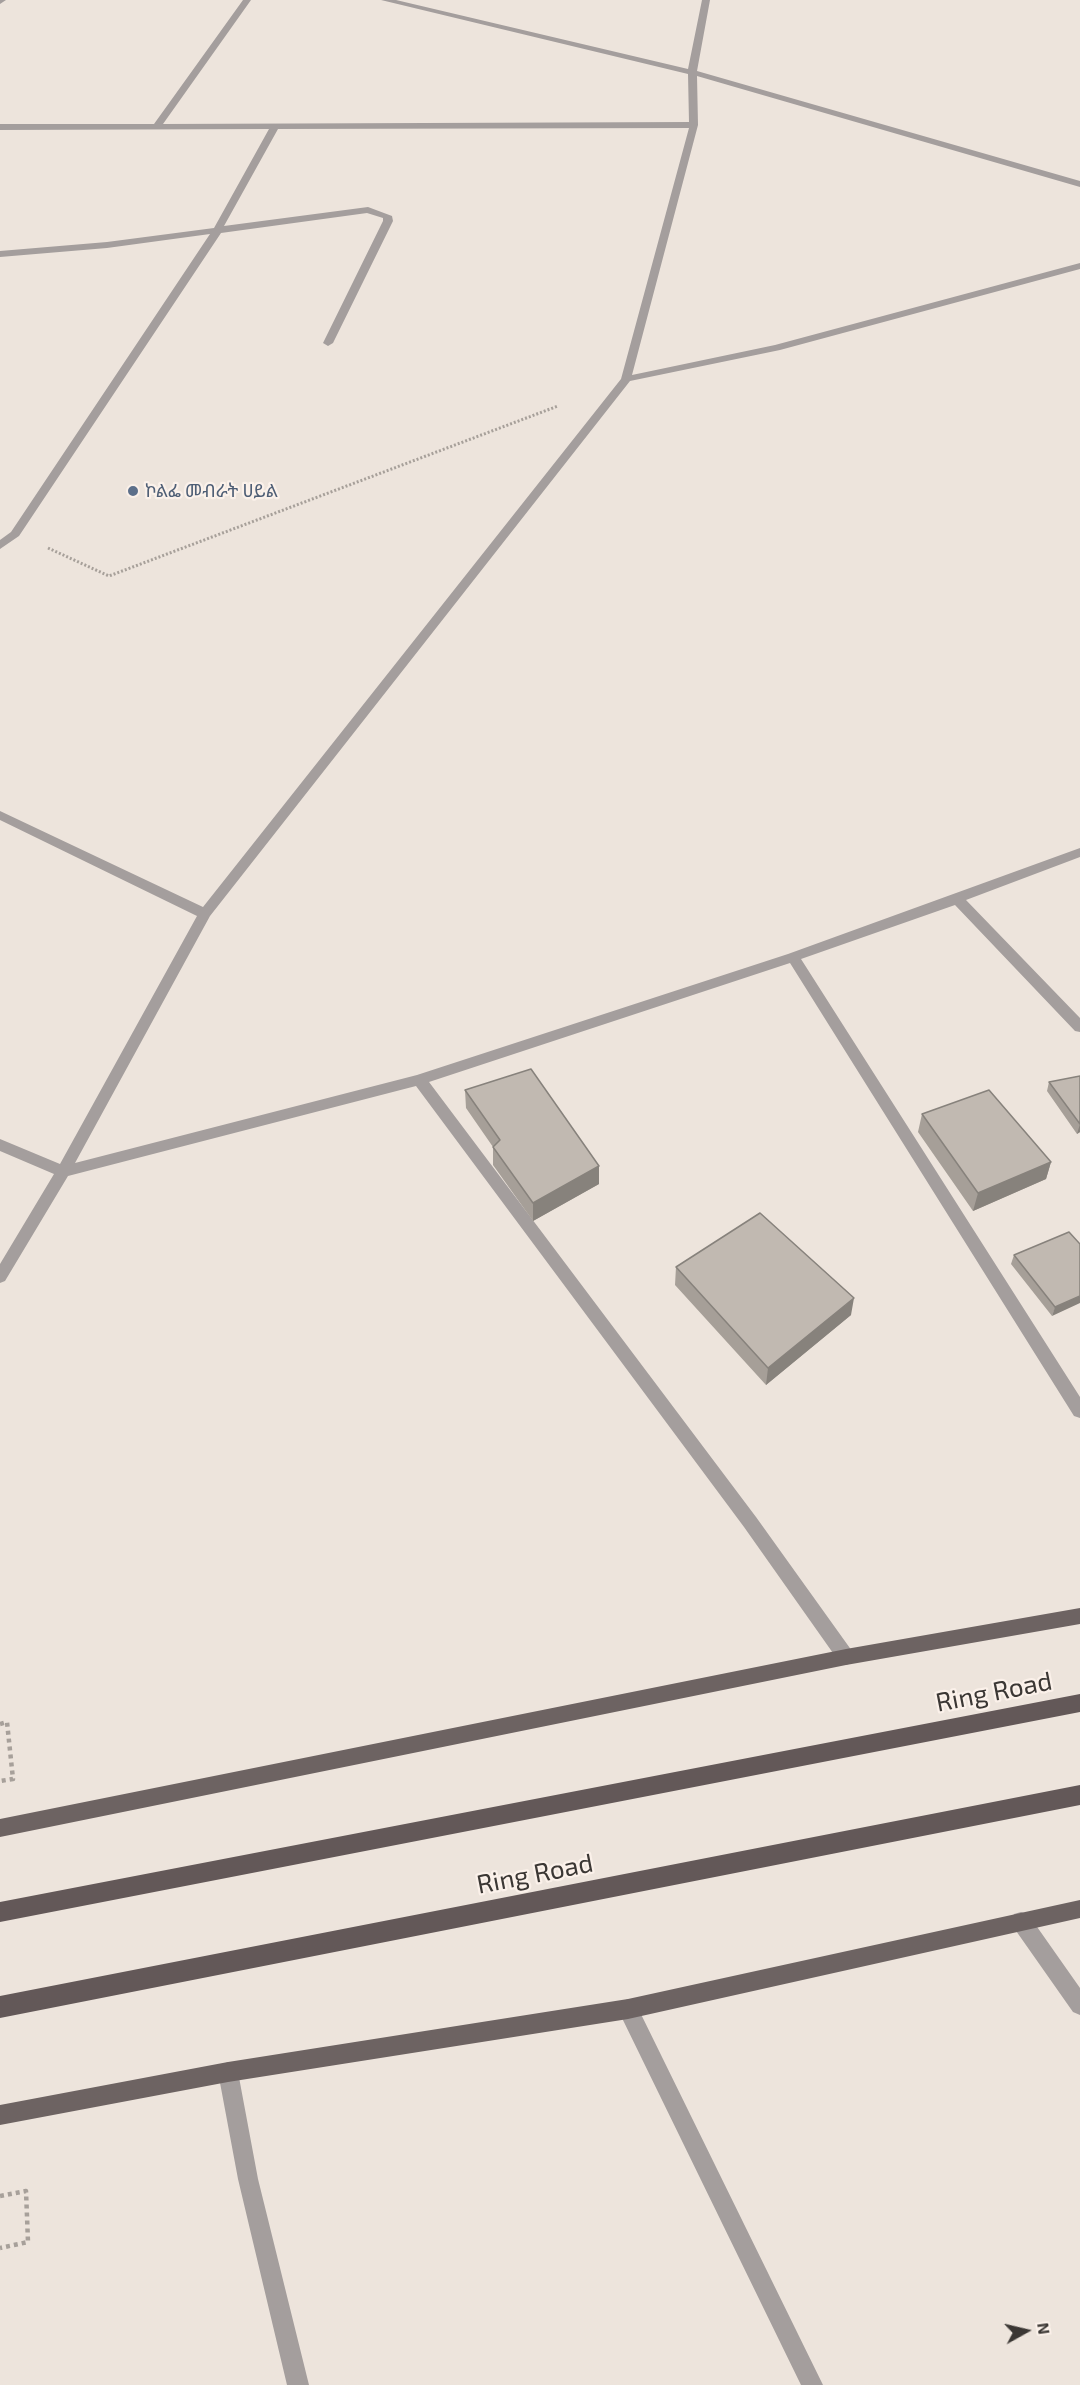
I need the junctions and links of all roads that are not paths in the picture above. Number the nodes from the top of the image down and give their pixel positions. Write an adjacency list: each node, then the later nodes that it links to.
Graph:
1 (247, 0): 5 (street)
2 (385, 0): 4 (street)
3 (706, 0): 4 (street)
4 (692, 72): 6 (street); 9 (street)
5 (158, 125): 7 (street); 8 (street)
6 (694, 125): 8 (street); 14 (street)
7 (0, 127)
8 (275, 127): 10 (street)
9 (1080, 184)
10 (217, 231): 11 (street); 13 (street); 15 (street)
11 (0, 254)
12 (1080, 266): 14 (street)
13 (328, 343)
14 (626, 379): 19 (street)
15 (0, 546)
16 (0, 814): 19 (street)
17 (1080, 852): 18 (street)
18 (957, 899): 20 (street); 21 (street)
19 (205, 914): 24 (street)
20 (793, 957): 22 (street); 26 (street)
21 (1080, 1027)
22 (419, 1080): 24 (street); 28 (street)
23 (0, 1145): 24 (street)
24 (63, 1172): 25 (street)
25 (0, 1278)
26 (1080, 1411)
27 (1080, 1616): 28 (main road)
28 (846, 1657): 31 (main road)
29 (1080, 1703): 33 (highway, Ring Road)
30 (1080, 1795): 36 (highway, Ring Road)
31 (0, 1827)
32 (1080, 1909): 34 (main road)
33 (0, 1912)
34 (1021, 1921): 35 (street); 37 (main road)
35 (1080, 2005)
36 (0, 2007)
37 (628, 2009): 38 (main road); 41 (street)
38 (228, 2072): 39 (main road); 40 (street)
39 (0, 2115)
40 (298, 2385)
41 (812, 2385)

